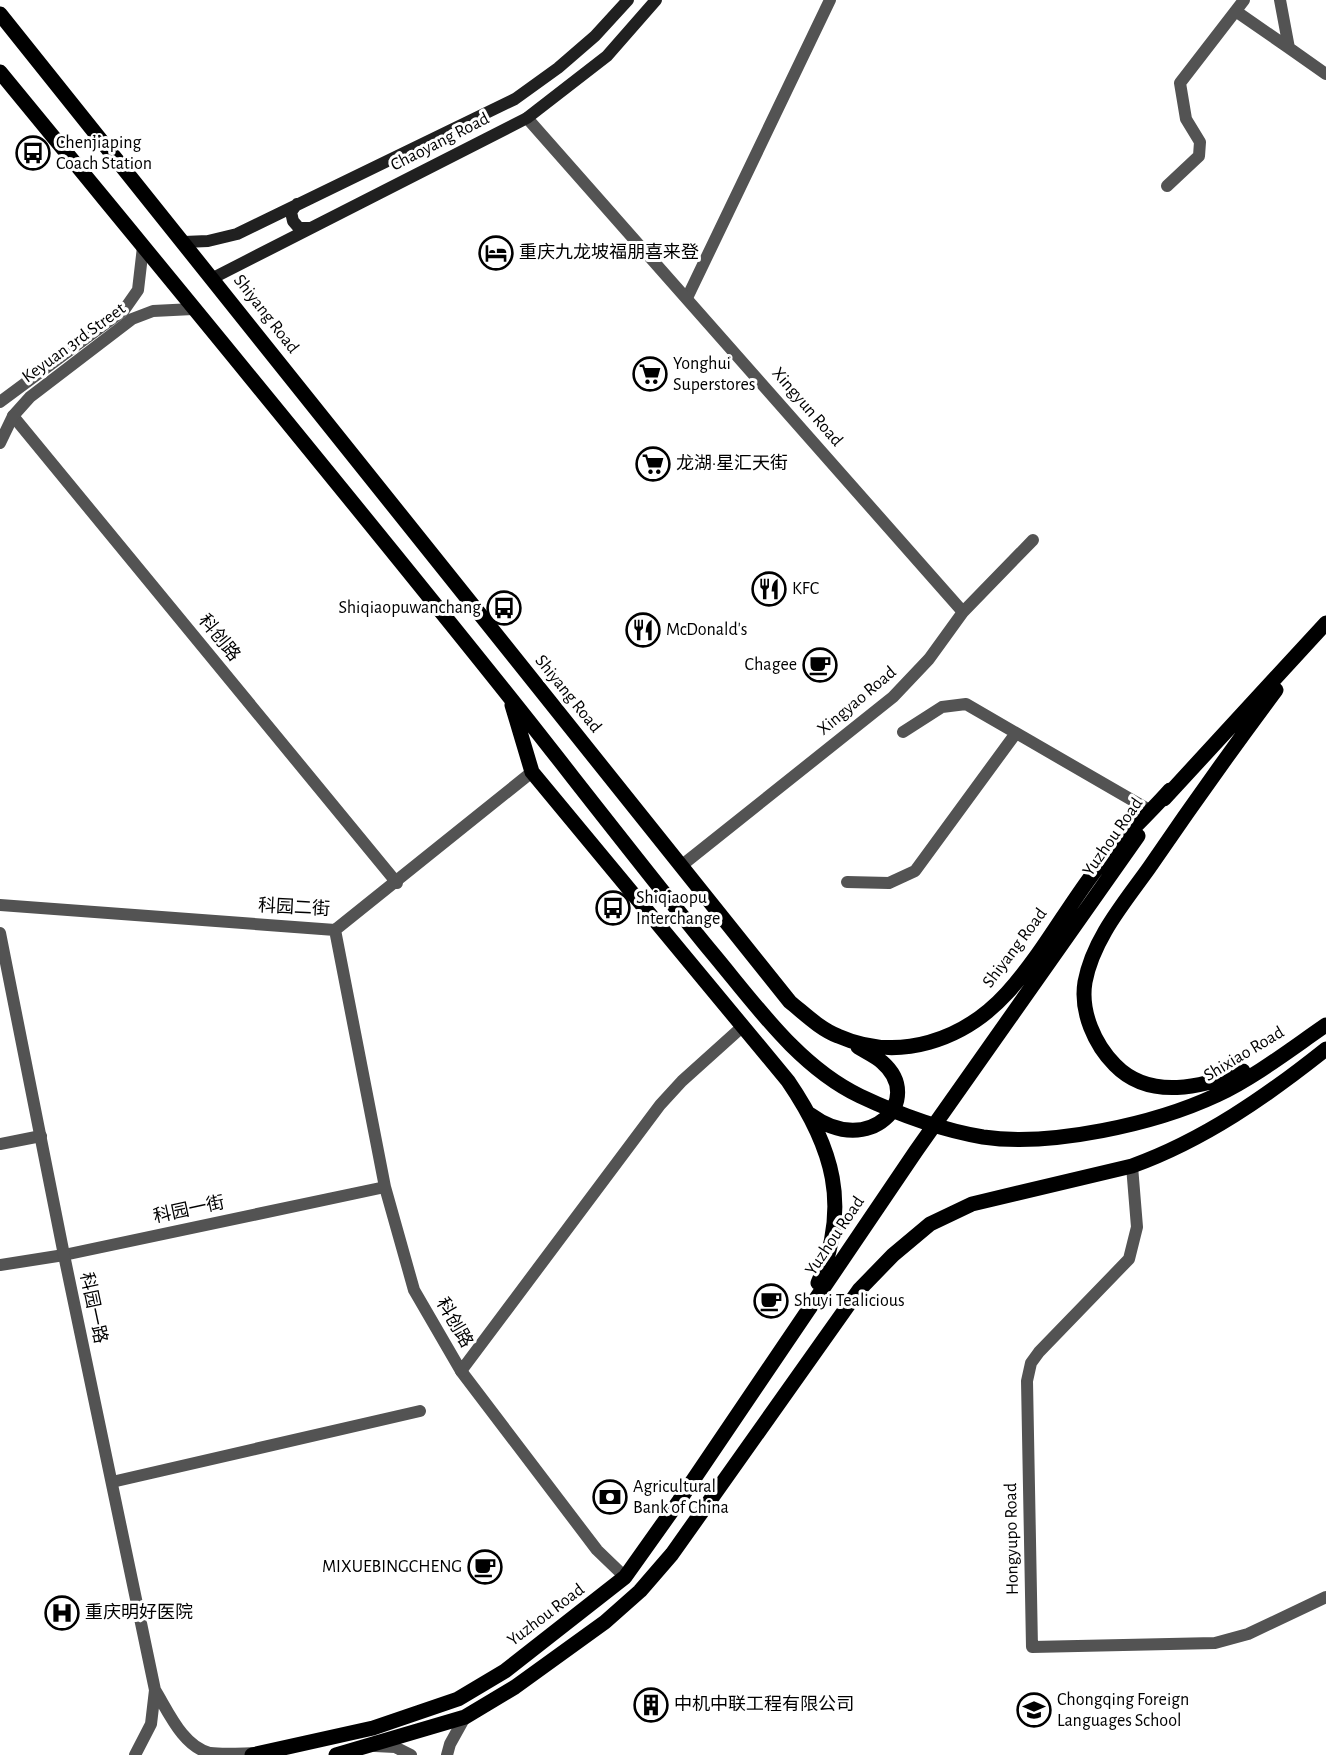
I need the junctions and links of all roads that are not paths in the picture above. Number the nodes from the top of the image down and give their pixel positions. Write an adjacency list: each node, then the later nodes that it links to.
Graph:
1 (628, 0): 13 (main road, Chaoyang Road)
2 (656, 0): 11 (main road, Chaoyang Road)
3 (830, 0): 18 (street)
4 (1244, 0): 6 (street)
5 (1280, 0): 8 (street)
6 (1237, 12): 8 (street); 12 (street)
7 (0, 14): 15 (main road, Shiyang Road)
8 (1289, 48): 10 (street)
9 (0, 72): 16 (main road)
10 (1326, 74)
11 (527, 118): 14 (main road, Chaoyang Road); 18 (street, Xingyun Road)
12 (1167, 186)
13 (298, 203): 14 (main road); 15 (main road, Chaoyang Road)
14 (309, 228): 17 (main road, Chaoyang Road)
15 (184, 242): 17 (main road, Shiyang Road)
16 (143, 247): 19 (main road); 20 (street, Keyuan 3rd Street)
17 (213, 278): 32 (main road, Shiyang Road)
18 (687, 298): 24 (street, Xingyun Road)
19 (193, 309): 21 (street, Keyuan 3rd Street); 26 (main road)
20 (0, 402)
21 (13, 416): 22 (street, Keyuan 3rd Street); 34 (street, 科创路)
22 (0, 443)
23 (1033, 540): 24 (street, Xingyao Road)
24 (963, 612): 32 (street, Xingyao Road)
25 (1322, 628): 30 (main road, Yuzhou Road); 42 (main road)
26 (510, 698): 29 (main road); 42 (main road, Shixiao Road)
27 (903, 732): 28 (street)
28 (1016, 733): 31 (street); 33 (street)
29 (532, 772): 34 (street, 科园二街); 39 (main road)
30 (1170, 790): 31 (main road, Shiyang Road); 50 (main road, Yuzhou Road)
31 (1151, 811): 40 (main road, Shiyang Road)
32 (681, 866): 40 (main road, Shiyang Road)
33 (847, 882)
34 (397, 883): 36 (street, 科园二街)
35 (0, 905): 36 (street, 科园二街)
36 (335, 930): 47 (street, 科创路)
37 (0, 933): 44 (street, 科园一路)
38 (1326, 1025): 42 (main road, Shixiao Road)
39 (742, 1027): 43 (main road); 51 (street, 科创路)
40 (836, 1036): 43 (main road)
41 (1326, 1049): 46 (main road)
42 (1284, 1054)
43 (811, 1115): 50 (main road)
44 (41, 1136): 45 (street); 48 (street, 科园一路)
45 (0, 1144)
46 (1132, 1166): 55 (street, Hongyupo Road); 57 (main road)
47 (386, 1187): 48 (street, 科园一街); 51 (street, 科创路)
48 (64, 1255): 49 (street, 科园一街); 53 (street, 科园一路)
49 (0, 1265)
50 (802, 1318): 54 (main road, Yuzhou Road)
51 (461, 1371): 54 (street)
52 (420, 1411): 53 (street)
53 (111, 1482): 56 (street, 科园一路)
54 (625, 1577): 59 (main road, Yuzhou Road)
55 (1326, 1597)
56 (155, 1690): 59 (street); 60 (street)
57 (465, 1717): 58 (main road); 63 (street)
58 (374, 1746): 61 (main road); 62 (street)
59 (258, 1754)
60 (135, 1755)
61 (336, 1755)
62 (411, 1755)
63 (447, 1755)

